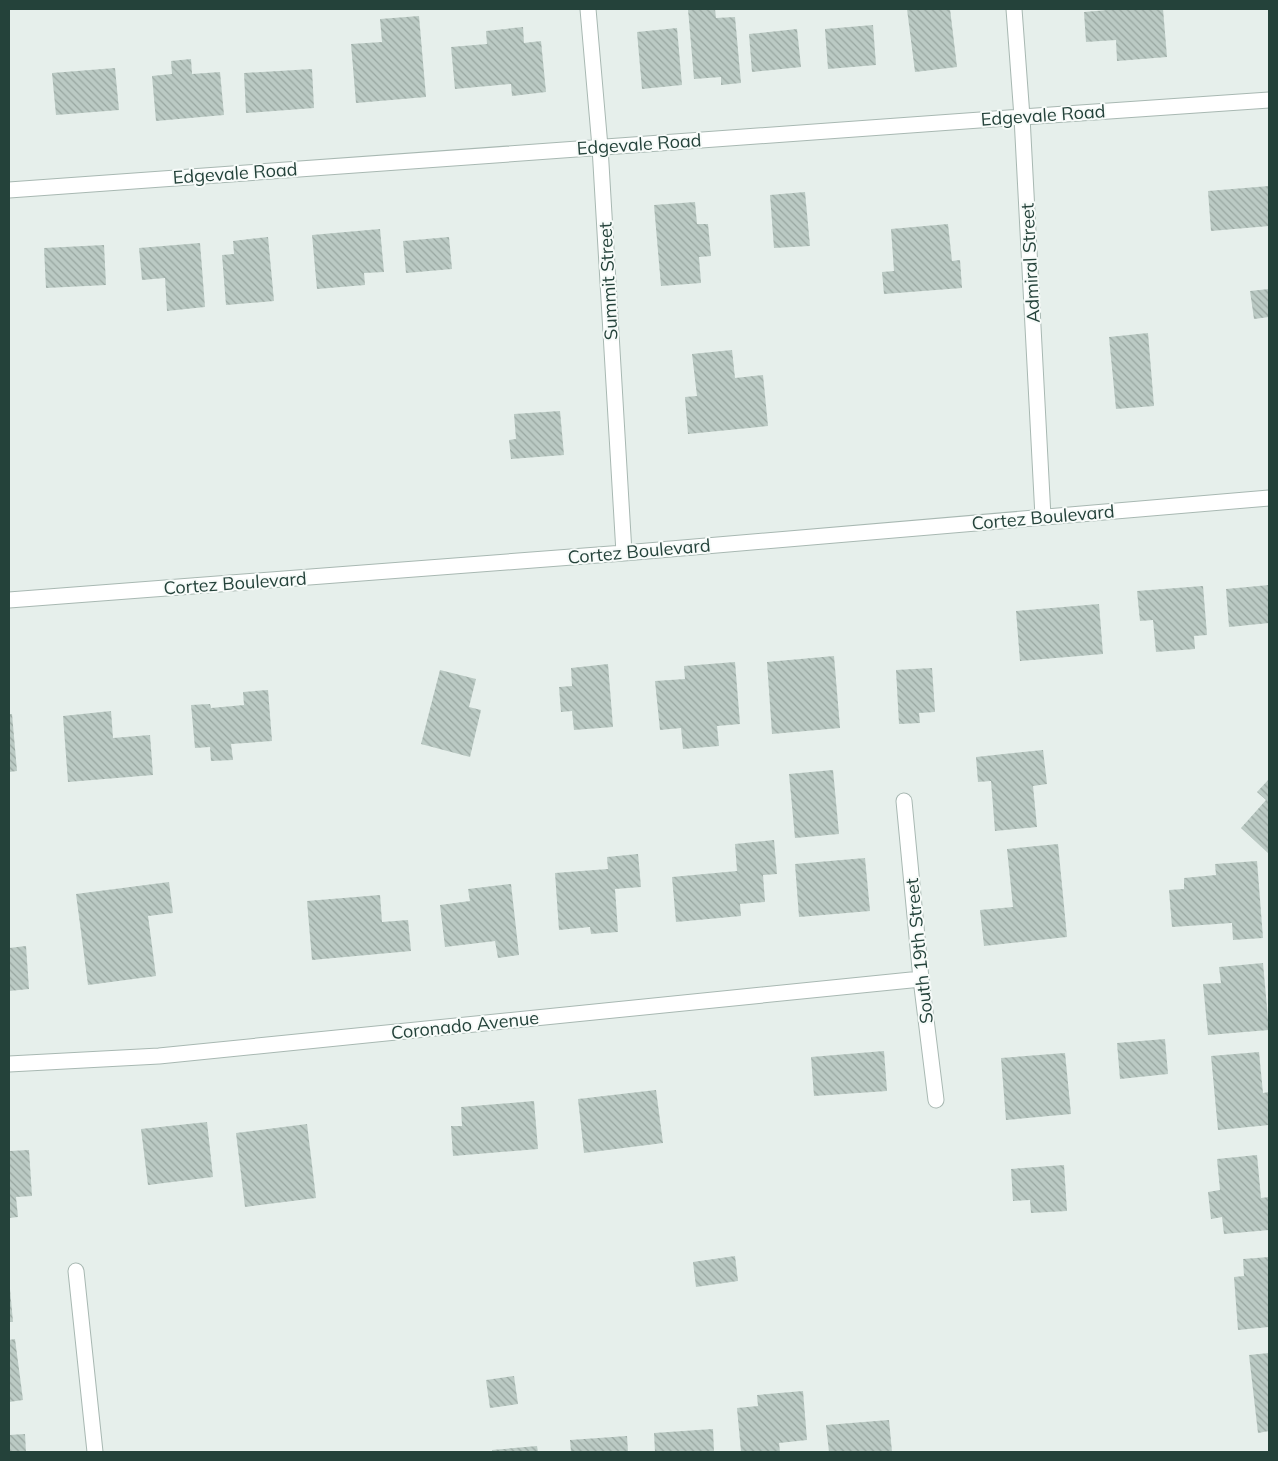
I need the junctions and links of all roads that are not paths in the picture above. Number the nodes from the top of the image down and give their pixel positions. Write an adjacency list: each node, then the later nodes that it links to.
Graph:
1 (588, 9): 5 (street, Summit Street)
2 (1014, 9): 4 (street, Admiral Street)
3 (1269, 100): 4 (street, Edgevale Road)
4 (1022, 116): 5 (street, Edgevale Road); 8 (street, Admiral Street)
5 (600, 147): 6 (street, Edgevale Road); 9 (street, Summit Street)
6 (9, 190)
7 (1269, 498): 8 (street, Cortez Boulevard)
8 (1043, 517): 9 (street, Cortez Boulevard)
9 (624, 552): 10 (street, Cortez Boulevard)
10 (9, 600)
11 (904, 801): 12 (street, South 19th Street)
12 (921, 979): 13 (street, Coronado Avenue); 14 (street, South 19th Street)
13 (9, 1064)
14 (936, 1100)
15 (76, 1271): 16 (street)
16 (95, 1452)

